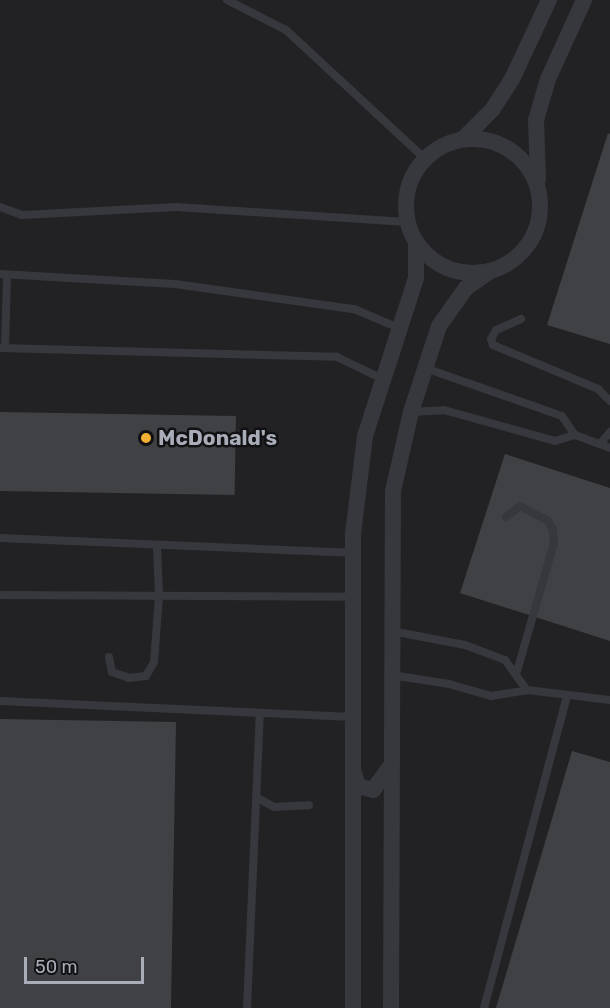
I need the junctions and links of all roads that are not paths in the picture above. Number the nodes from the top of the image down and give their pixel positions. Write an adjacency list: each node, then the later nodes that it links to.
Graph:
1 (227, 0): 5 (lane)
2 (549, 0): 4 (street)
3 (584, 0): 6 (street)
4 (464, 138): 5 (street); 6 (street)
5 (424, 158): 8 (street)
6 (538, 185): 10 (street)
7 (0, 207): 8 (lane)
8 (407, 222): 9 (street)
9 (416, 243): 10 (street); 13 (street)
10 (489, 272): 15 (street)
11 (3, 275): 13 (lane); 14 (lane)
12 (521, 320): 17 (lane)
13 (399, 328): 16 (street)
14 (3, 348): 16 (lane)
15 (425, 368): 18 (street); 20 (lane)
16 (383, 379): 26 (street)
17 (610, 401)
18 (411, 412): 20 (lane); 30 (street)
19 (610, 432): 21 (lane)
20 (575, 435): 21 (lane)
21 (600, 444): 22 (lane)
22 (610, 448)
23 (506, 517): 33 (lane)
24 (0, 538): 25 (lane)
25 (157, 546): 26 (lane); 28 (lane)
26 (352, 553): 29 (street)
27 (0, 595): 28 (lane)
28 (159, 597): 29 (lane); 31 (lane)
29 (353, 597): 39 (street)
30 (391, 631): 32 (street); 33 (lane)
31 (109, 657)
32 (390, 675): 34 (lane); 40 (street)
33 (516, 675): 34 (lane)
34 (527, 690): 35 (lane)
35 (567, 695): 36 (lane); 47 (lane)
36 (610, 699)
37 (0, 701): 38 (lane)
38 (260, 715): 39 (lane); 42 (lane)
39 (353, 717): 41 (street)
40 (389, 768): 41 (street); 46 (street)
41 (353, 769): 45 (street)
42 (256, 797): 43 (lane); 44 (lane)
43 (309, 806)
44 (247, 1008)
45 (353, 1008)
46 (391, 1008)
47 (484, 1008)

